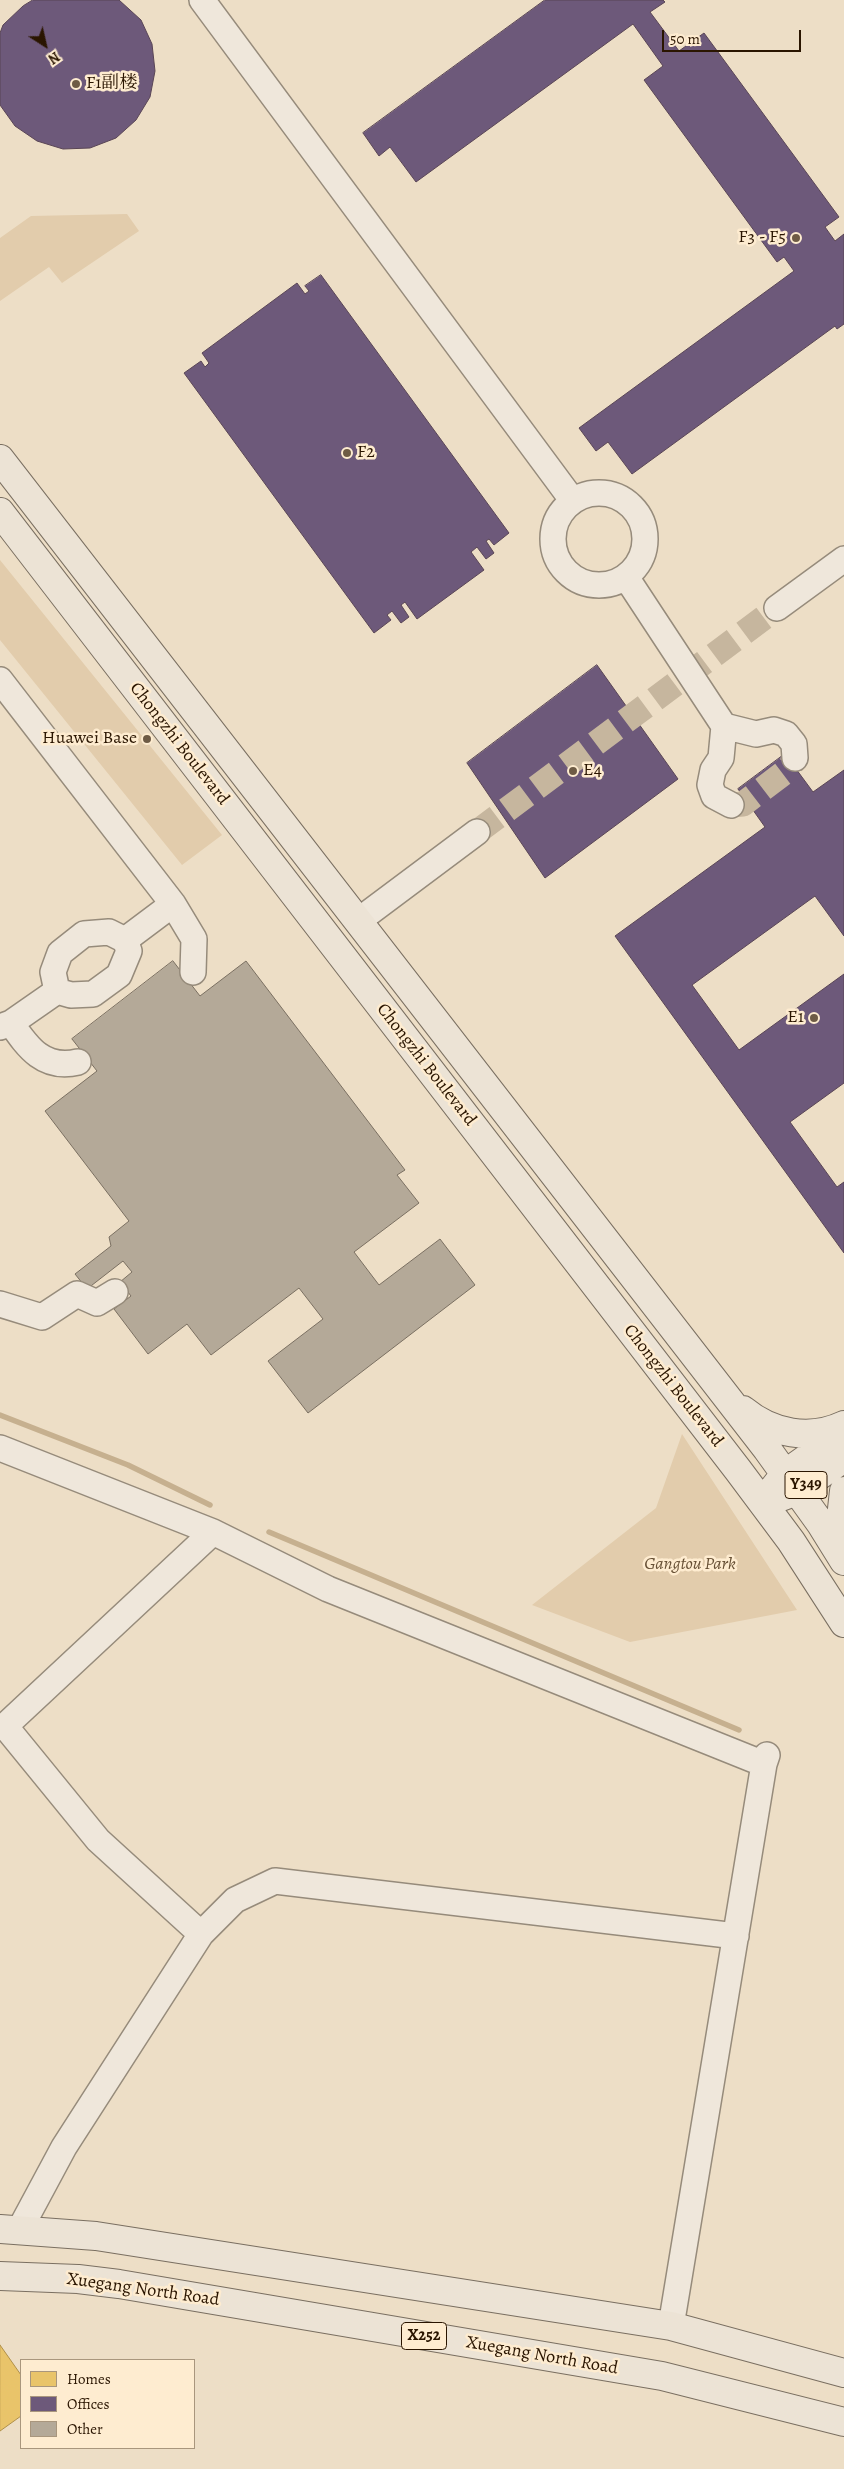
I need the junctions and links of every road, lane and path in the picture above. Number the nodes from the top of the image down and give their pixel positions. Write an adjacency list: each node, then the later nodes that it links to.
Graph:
1 (202, 0): 3 (street)
2 (0, 459): 14 (main road, Chongzhi Boulevard)
3 (573, 501): 6 (street); 6 (street)
4 (0, 512): 29 (main road, Chongzhi Boulevard)
5 (844, 559): 7 (street)
6 (626, 577): 9 (street)
7 (777, 608)
8 (0, 680): 13 (street)
9 (724, 726): 10 (street); 11 (street)
10 (796, 758)
11 (731, 805)
12 (477, 832): 14 (street)
13 (172, 904): 15 (street); 16 (street)
14 (358, 921): 22 (main road, Chongzhi Boulevard)
15 (125, 940): 17 (street); 17 (street)
16 (193, 972)
17 (57, 991): 18 (street)
18 (6, 1025): 19 (street)
19 (78, 1062)
20 (115, 1292): 21 (street)
21 (0, 1304)
22 (727, 1398): 23 (main road); 27 (main road, Chongzhi Boulevard)
23 (844, 1426)
24 (844, 1432): 27 (main road)
25 (0, 1448): 30 (street)
26 (844, 1458): 27 (main road, Y349)
27 (791, 1483): 29 (main road, Y349); 32 (main road, Chongzhi Boulevard)
28 (844, 1491): 31 (main road)
29 (763, 1503): 33 (main road, Chongzhi Boulevard)
30 (213, 1532): 34 (street); 36 (street)
31 (844, 1552)
32 (844, 1561)
33 (844, 1622)
34 (2, 1726): 35 (street)
35 (201, 1934): 36 (street); 37 (street)
36 (736, 1936): 39 (street)
37 (10, 2229): 39 (main road)
38 (0, 2276): 41 (main road, Xuegang North Road / X252)
39 (671, 2326): 40 (main road)
40 (844, 2373)
41 (808, 2413): 42 (main road, Xuegang North Road / X252); 43 (main road)
42 (844, 2422)
43 (844, 2432)

